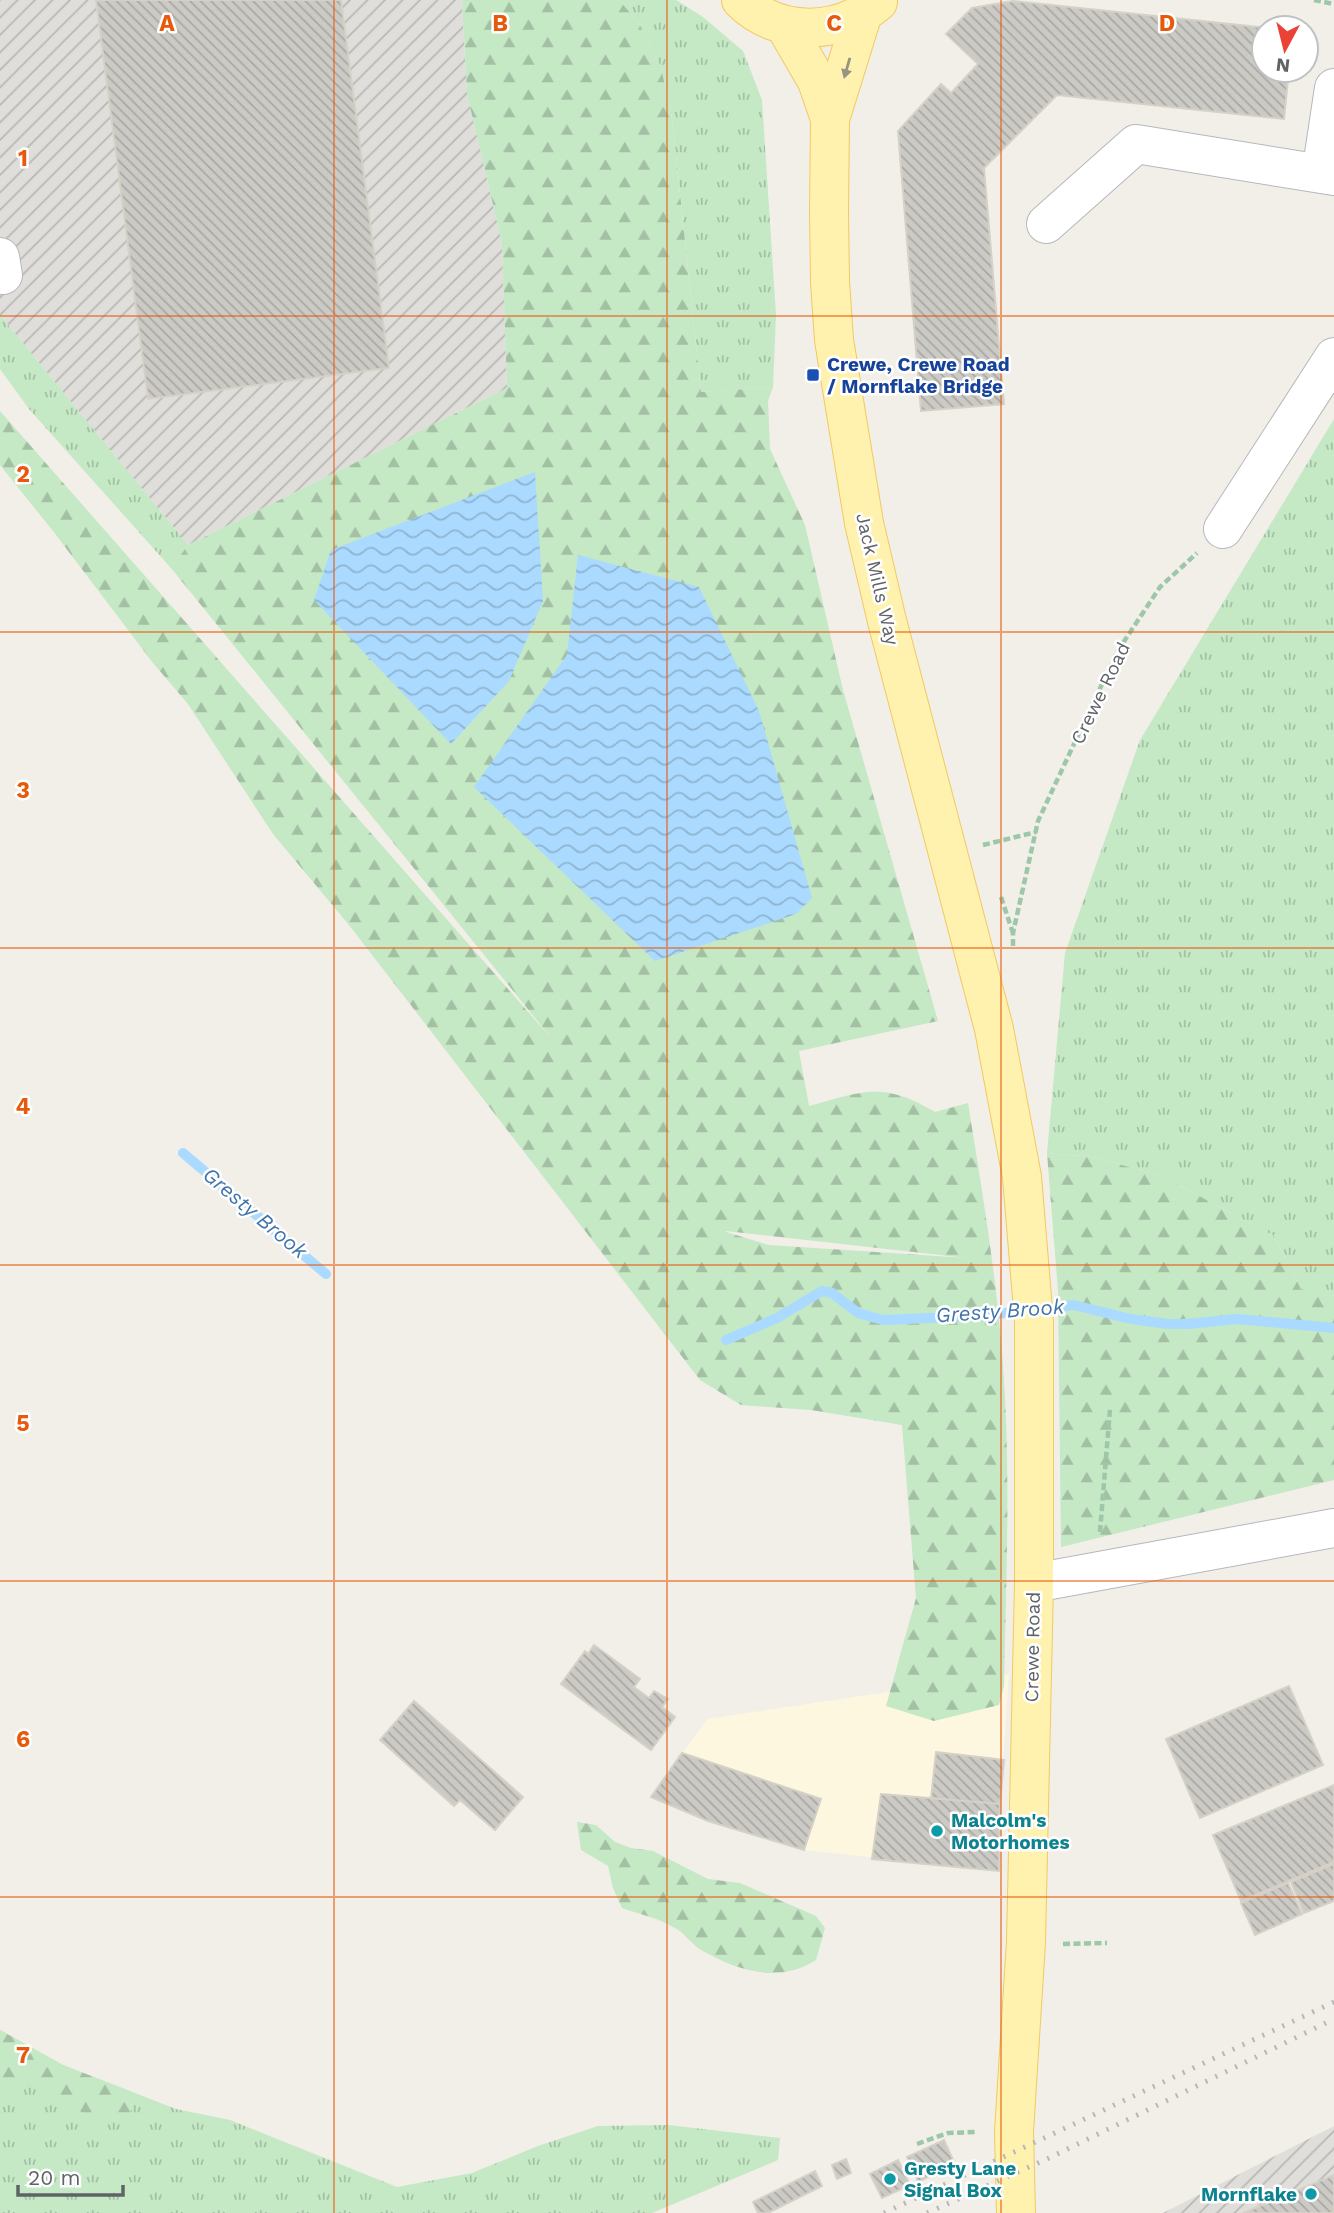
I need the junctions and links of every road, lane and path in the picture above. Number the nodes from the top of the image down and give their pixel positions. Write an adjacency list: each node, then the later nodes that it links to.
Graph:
1 (741, 0): 5 (main road)
2 (1314, 0): 3 (path)
3 (1334, 4)
4 (871, 8): 5 (main road); 7 (main road, Jack Mills Way, one-way to 7)
5 (785, 26): 7 (main road, Jack Mills Way)
6 (1334, 88): 8 (street)
7 (830, 119): 19 (main road, Jack Mills Way)
8 (1327, 175): 9 (street)
9 (1046, 224)
10 (1334, 357): 11 (street)
11 (1223, 529): 13 (path, Crewe Road)
12 (979, 832): 14 (path)
13 (1036, 832): 14 (path); 17 (path, Crewe Road)
14 (983, 845): 15 (path)
15 (988, 857)
16 (1000, 895): 17 (path)
17 (1013, 933): 18 (path, Crewe Road)
18 (1014, 959)
19 (994, 1029): 23 (main road, Crewe Road)
20 (1110, 1409): 22 (path)
21 (1334, 1528): 22 (street)
22 (1098, 1572): 23 (street)
23 (1034, 1583): 28 (main road, Crewe Road)
24 (1107, 1943): 25 (path)
25 (1052, 1944)
26 (971, 2132): 27 (path)
27 (917, 2144)
28 (1016, 2213)

